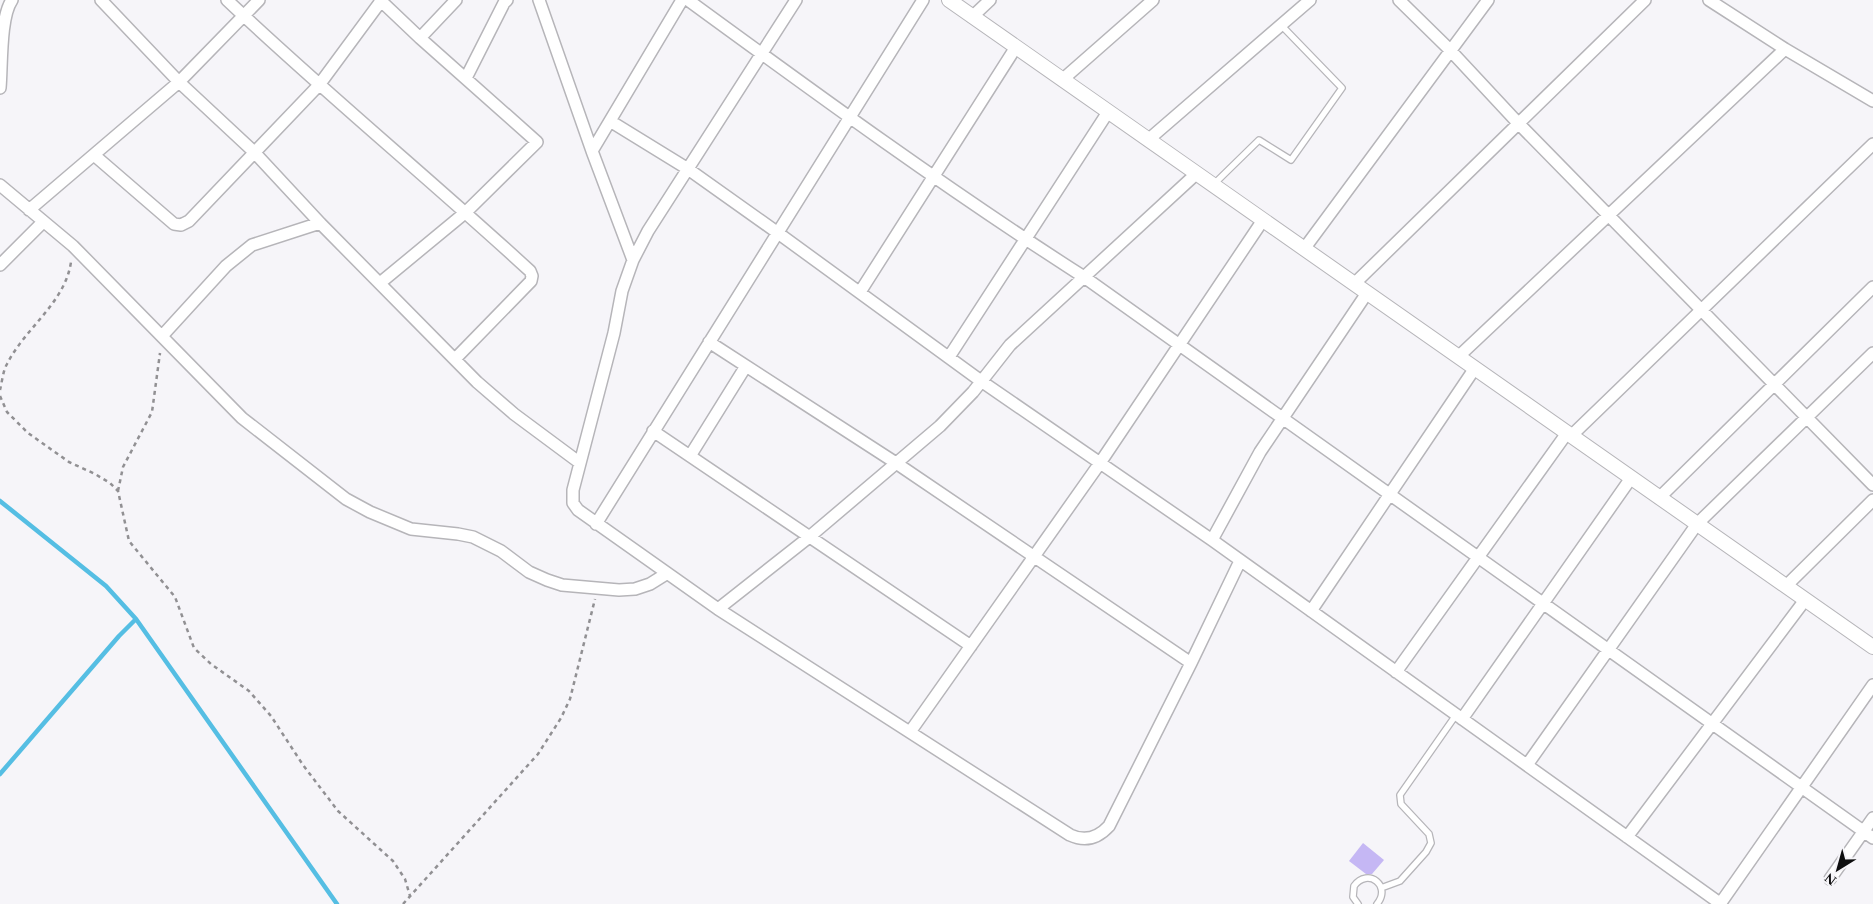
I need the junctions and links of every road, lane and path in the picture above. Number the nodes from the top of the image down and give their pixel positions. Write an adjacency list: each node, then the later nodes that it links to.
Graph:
1 (12, 0): 29 (street)
2 (101, 0): 32 (street)
3 (227, 0): 21 (street)
4 (259, 0): 21 (street)
5 (380, 0): 24 (street); 33 (street)
6 (456, 0): 24 (street)
7 (508, 0): 30 (street)
8 (540, 0): 43 (street)
9 (682, 0): 38 (street)
10 (688, 0): 28 (street)
11 (796, 0): 28 (street)
12 (923, 0): 37 (street)
13 (949, 0): 22 (street)
14 (990, 0): 22 (street)
15 (1153, 0): 31 (street)
16 (1310, 0): 23 (street)
17 (1399, 0): 27 (street)
18 (1488, 0): 27 (street)
19 (1645, 0): 39 (street)
20 (1709, 0): 26 (street)
21 (244, 16): 32 (street); 33 (street)
22 (972, 16): 25 (street)
23 (1281, 25): 40 (street); 48 (lane)
24 (420, 38): 30 (street)
25 (1016, 47): 31 (street); 47 (street)
26 (1785, 49): 35 (street); 52 (street)
27 (1450, 50): 39 (street); 59 (street)
28 (762, 54): 37 (street); 45 (street)
29 (1, 62): 34 (street)
30 (466, 78): 51 (street)
31 (1062, 80): 36 (street)
32 (180, 82): 42 (street); 44 (street)
33 (318, 85): 42 (street); 51 (street)
34 (0, 88)
35 (1873, 101)
36 (1108, 112): 40 (street); 57 (street)
37 (849, 118): 47 (street); 56 (street)
38 (610, 121): 43 (street); 45 (street)
39 (1518, 123): 52 (street); 64 (street)
40 (1148, 140): 46 (street)
41 (1873, 144): 68 (street)
42 (254, 152): 44 (street); 55 (street)
43 (592, 152): 60 (street)
44 (94, 155): 50 (street)
45 (688, 170): 56 (street); 60 (street)
46 (1196, 174): 48 (street); 62 (street)
47 (932, 176): 57 (street); 66 (street)
48 (1213, 185): 53 (street)
49 (0, 186): 50 (street)
50 (29, 210): 54 (street)
51 (466, 212): 63 (street); 75 (street)
52 (1608, 216): 68 (street); 74 (street)
53 (1263, 220): 59 (street); 71 (street)
54 (43, 222): 58 (street); 61 (street)
55 (320, 223): 63 (street); 69 (street)
56 (778, 233): 66 (street); 70 (street)
57 (1025, 239): 62 (street); 73 (street)
58 (73, 246): 69 (street); 80 (path)
59 (1304, 249): 64 (street)
60 (633, 260): 89 (street)
61 (0, 265)
62 (1084, 277): 71 (street); 78 (street)
63 (380, 284): 75 (street)
64 (1354, 284): 67 (street)
65 (1873, 287): 79 (street)
66 (860, 292): 73 (street)
67 (1367, 293): 74 (street); 82 (street)
68 (1702, 310): 79 (street); 85 (street)
69 (162, 336): 92 (path); 105 (street)
70 (709, 342): 76 (street); 84 (street)
71 (1180, 344): 82 (street); 88 (street)
72 (1873, 353): 83 (street)
73 (949, 357): 78 (street)
74 (1458, 357): 77 (street)
75 (455, 359): 89 (street)
76 (746, 366): 86 (street); 87 (street)
77 (1475, 368): 85 (street); 93 (street)
78 (981, 381): 87 (street); 88 (street)
79 (1774, 384): 83 (street); 94 (street)
80 (0, 390)
81 (0, 396): 92 (path)
82 (1282, 417): 93 (street); 99 (street)
83 (1808, 418): 91 (street); 97 (street)
84 (653, 431): 86 (street); 96 (street)
85 (1569, 434): 90 (street); 100 (street)
86 (690, 456): 98 (street)
87 (896, 463): 98 (street); 101 (street)
88 (1100, 463): 99 (street); 101 (street)
89 (580, 464): 96 (street)
90 (1631, 478): 94 (street); 107 (street)
91 (1873, 485)
92 (118, 491): 126 (path)
93 (1390, 494): 100 (street); 109 (street)
94 (1659, 498): 97 (street)
95 (1873, 500): 104 (street)
96 (596, 524): 103 (street)
97 (1697, 524): 104 (street); 112 (street)
98 (808, 538): 108 (street); 110 (street)
99 (1212, 540): 102 (street)
100 (1478, 557): 107 (street); 114 (street)
101 (1034, 558): 110 (street); 113 (street)
102 (1240, 561): 109 (street); 113 (street)
103 (666, 574): 105 (street); 108 (street)
104 (1786, 586): 106 (street)
105 (598, 589): 126 (path)
106 (1805, 600): 111 (street); 117 (street)
107 (1543, 603): 112 (street); 116 (street)
108 (718, 610): 118 (street)
109 (1311, 611): 114 (street)
110 (971, 646): 118 (street)
111 (1873, 647)
112 (1608, 650): 117 (street); 119 (street)
113 (1191, 663): 118 (street)
114 (1396, 672): 116 (street)
115 (1873, 685): 120 (street)
116 (1459, 717): 119 (street); 125 (lane)
117 (1712, 724): 120 (street); 123 (street)
118 (910, 732)
119 (1527, 765): 123 (street)
120 (1801, 787): 122 (street); 130 (street)
121 (1873, 818): 122 (street)
122 (1868, 835): 124 (street)
123 (1627, 837): 130 (street)
124 (1830, 879)
125 (1382, 888): 128 (lane); 129 (lane)
126 (410, 896): 127 (path)
127 (403, 904)
128 (1358, 904)
129 (1377, 904)
130 (1721, 904)

